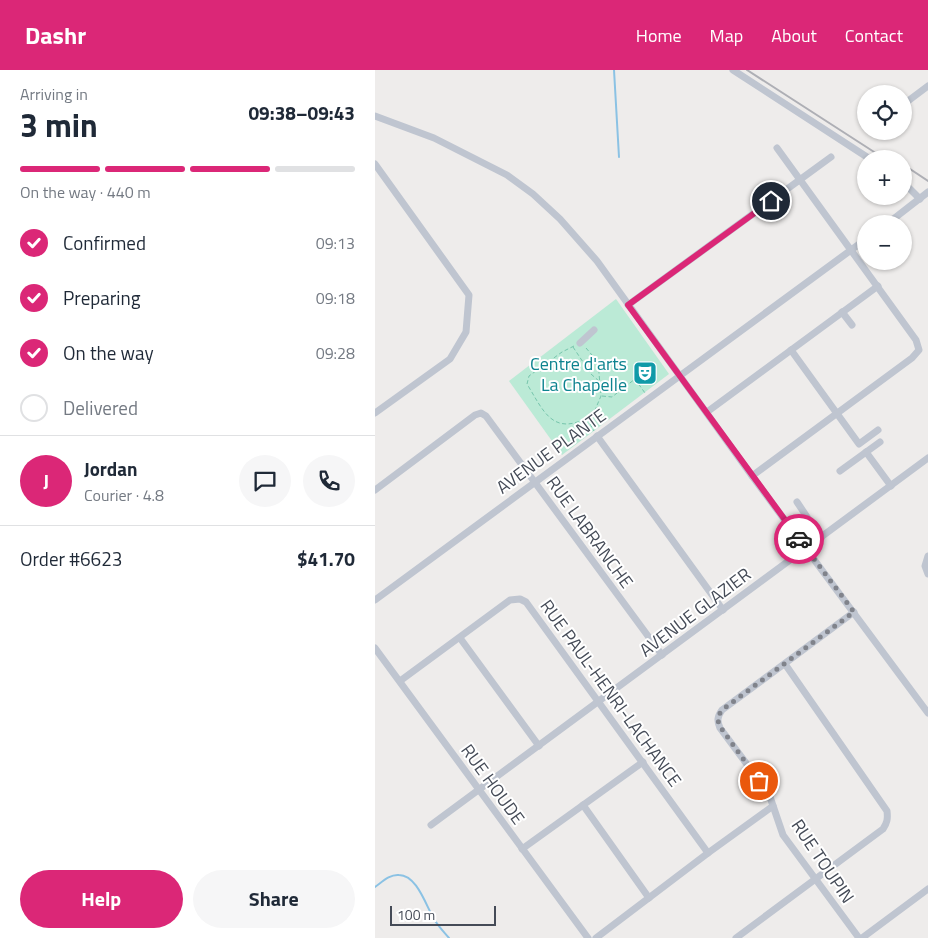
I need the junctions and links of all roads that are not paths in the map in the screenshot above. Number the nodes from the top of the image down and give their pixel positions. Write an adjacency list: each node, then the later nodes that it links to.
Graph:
1 (733, 70): 6 (street)
2 (928, 86): 3 (street)
3 (912, 98)
4 (375, 116): 17 (street)
5 (777, 148): 9 (street)
6 (857, 151)
7 (831, 157): 9 (street)
8 (375, 164): 25 (street)
9 (800, 180): 15 (street); 17 (street)
10 (912, 191): 12 (street)
11 (928, 192): 12 (street)
12 (920, 199): 13 (street)
13 (899, 215)
14 (857, 246): 15 (street, AVENUE PLANTE)
15 (851, 250): 16 (street); 23 (street, AVENUE PLANTE)
16 (878, 286): 18 (street); 26 (street)
17 (628, 305): 23 (street)
18 (842, 312): 19 (street); 22 (street)
19 (852, 325)
20 (594, 330): 21 (street)
21 (576, 345)
22 (791, 350): 24 (street); 26 (street)
23 (680, 375): 24 (street); 28 (street, AVENUE PLANTE)
24 (707, 412): 33 (street)
25 (375, 413)
26 (838, 413): 27 (street); 33 (street)
27 (878, 430)
28 (597, 436): 34 (street, AVENUE PLANTE); 43 (street)
29 (880, 442): 30 (street)
30 (866, 452): 32 (street); 35 (street)
31 (928, 458): 35 (street, AVENUE GLAZIER)
32 (840, 471)
33 (752, 476): 39 (street)
34 (534, 482): 36 (street, RUE LABRANCHE); 42 (street, AVENUE PLANTE); 47 (street, RUE LABRANCHE)
35 (891, 486): 38 (street, AVENUE GLAZIER)
36 (375, 490)
37 (797, 502): 38 (street)
38 (821, 538): 39 (street, AVENUE GLAZIER)
39 (807, 549): 43 (street, AVENUE GLAZIER); 44 (street)
40 (928, 556): 41 (street)
41 (928, 574)
42 (375, 600)
43 (723, 610): 47 (street, AVENUE GLAZIER)
44 (854, 612): 48 (street, RUE TOUPIN); 51 (street)
45 (459, 638): 49 (street, RUE PAUL-HENRI-LACHANCE); 50 (street, RUE PAUL-HENRI-LACHANCE); 52 (street)
46 (375, 648): 49 (street, RUE HOUDE)
47 (661, 655): 50 (street, AVENUE GLAZIER)
48 (785, 664): 56 (street, RUE TOUPIN); 60 (street)
49 (400, 681): 54 (street, RUE HOUDE)
50 (599, 702): 52 (street, AVENUE GLAZIER); 53 (street, RUE PAUL-HENRI-LACHANCE)
51 (928, 712)
52 (539, 746): 54 (street, AVENUE GLAZIER)
53 (643, 762): 55 (street); 59 (street, RUE PAUL-HENRI-LACHANCE)
54 (479, 790): 57 (street, AVENUE GLAZIER); 58 (street, RUE HOUDE)
55 (583, 805): 58 (street); 62 (street)
56 (773, 806): 59 (street); 60 (street, RUE TOUPIN)
57 (431, 825)
58 (522, 849): 63 (street, RUE HOUDE)
59 (708, 853): 62 (street)
60 (816, 880): 65 (street); 66 (street, RUE TOUPIN)
61 (928, 889): 66 (street)
62 (649, 898): 64 (street)
63 (588, 938)
64 (596, 938)
65 (736, 938)
66 (861, 938)

